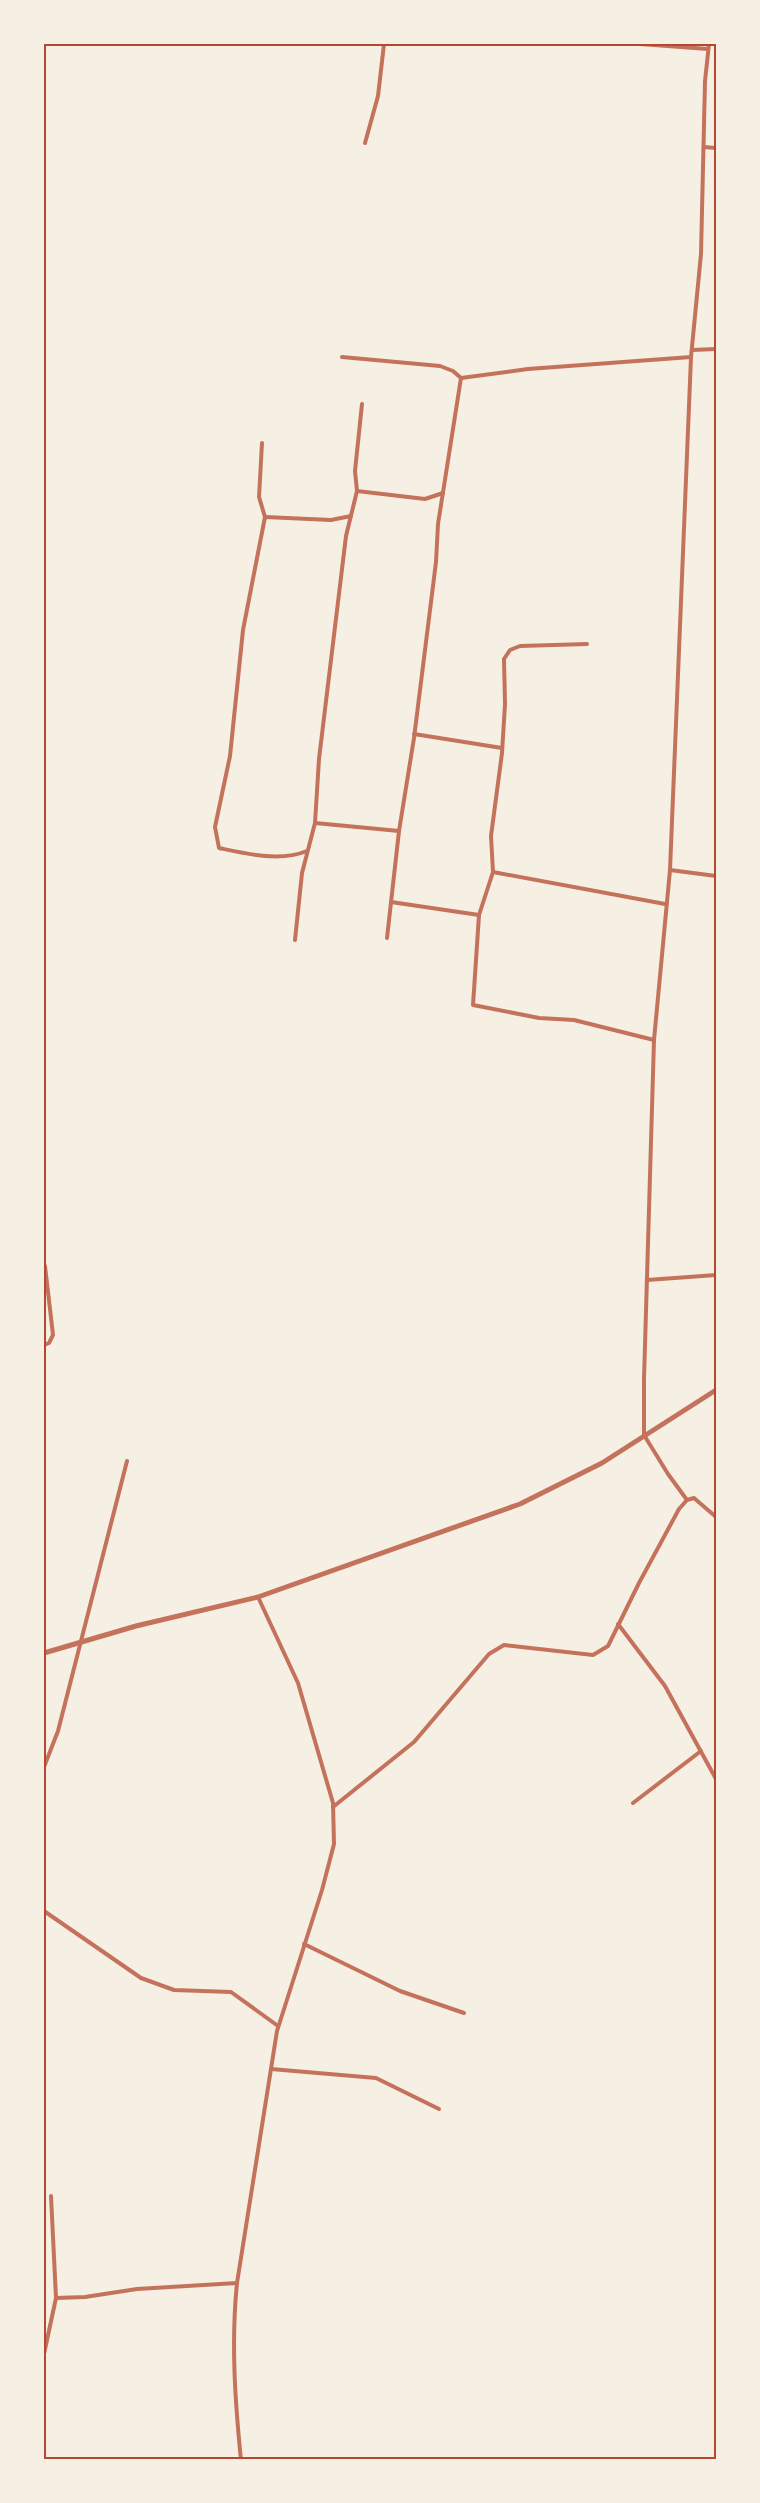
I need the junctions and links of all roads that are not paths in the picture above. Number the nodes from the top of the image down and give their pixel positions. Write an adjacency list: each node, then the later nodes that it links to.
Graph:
1 (384, 44): 4 (street)
2 (640, 44): 3 (street)
3 (709, 46): 5 (street)
4 (365, 143)
5 (704, 147): 6 (street); 8 (street)
6 (717, 148)
7 (717, 349): 8 (street)
8 (692, 350): 10 (street)
9 (342, 357): 11 (street)
10 (691, 357): 11 (street); 24 (street)
11 (461, 378): 15 (street)
12 (362, 404): 14 (street)
13 (262, 443): 17 (street)
14 (357, 491): 15 (street); 16 (street)
15 (444, 493): 19 (street)
16 (351, 516): 17 (street); 21 (street)
17 (265, 517): 23 (street)
18 (587, 644): 20 (street)
19 (414, 734): 20 (street); 22 (street)
20 (502, 748): 25 (street)
21 (315, 823): 22 (street); 23 (street)
22 (399, 831): 27 (street)
23 (307, 851): 31 (street)
24 (670, 870): 26 (street); 28 (street)
25 (493, 872): 28 (street); 29 (street)
26 (717, 876)
27 (391, 902): 29 (street); 30 (street)
28 (665, 904): 32 (street)
29 (479, 915): 32 (street)
30 (387, 938)
31 (295, 940)
32 (654, 1040): 35 (street)
33 (45, 1266): 36 (street)
34 (717, 1275): 35 (street)
35 (646, 1280): 38 (street)
36 (44, 1345)
37 (717, 1390): 38 (street)
38 (644, 1435): 40 (street); 42 (street)
39 (127, 1461): 44 (street)
40 (687, 1500): 41 (street); 43 (street)
41 (717, 1517)
42 (258, 1597): 44 (street); 50 (street)
43 (618, 1624): 46 (street); 50 (street)
44 (81, 1642): 45 (street); 47 (street)
45 (44, 1653)
46 (701, 1751): 48 (street); 49 (street)
47 (44, 1767)
48 (717, 1779)
49 (633, 1803)
50 (333, 1807): 52 (street)
51 (44, 1911): 54 (street)
52 (304, 1944): 53 (street); 54 (street)
53 (464, 2013)
54 (279, 2026): 55 (street)
55 (271, 2069): 56 (street); 58 (street)
56 (439, 2109)
57 (51, 2196): 59 (street)
58 (237, 2283): 59 (street); 61 (street)
59 (56, 2298): 60 (street)
60 (44, 2354)
61 (241, 2460)

